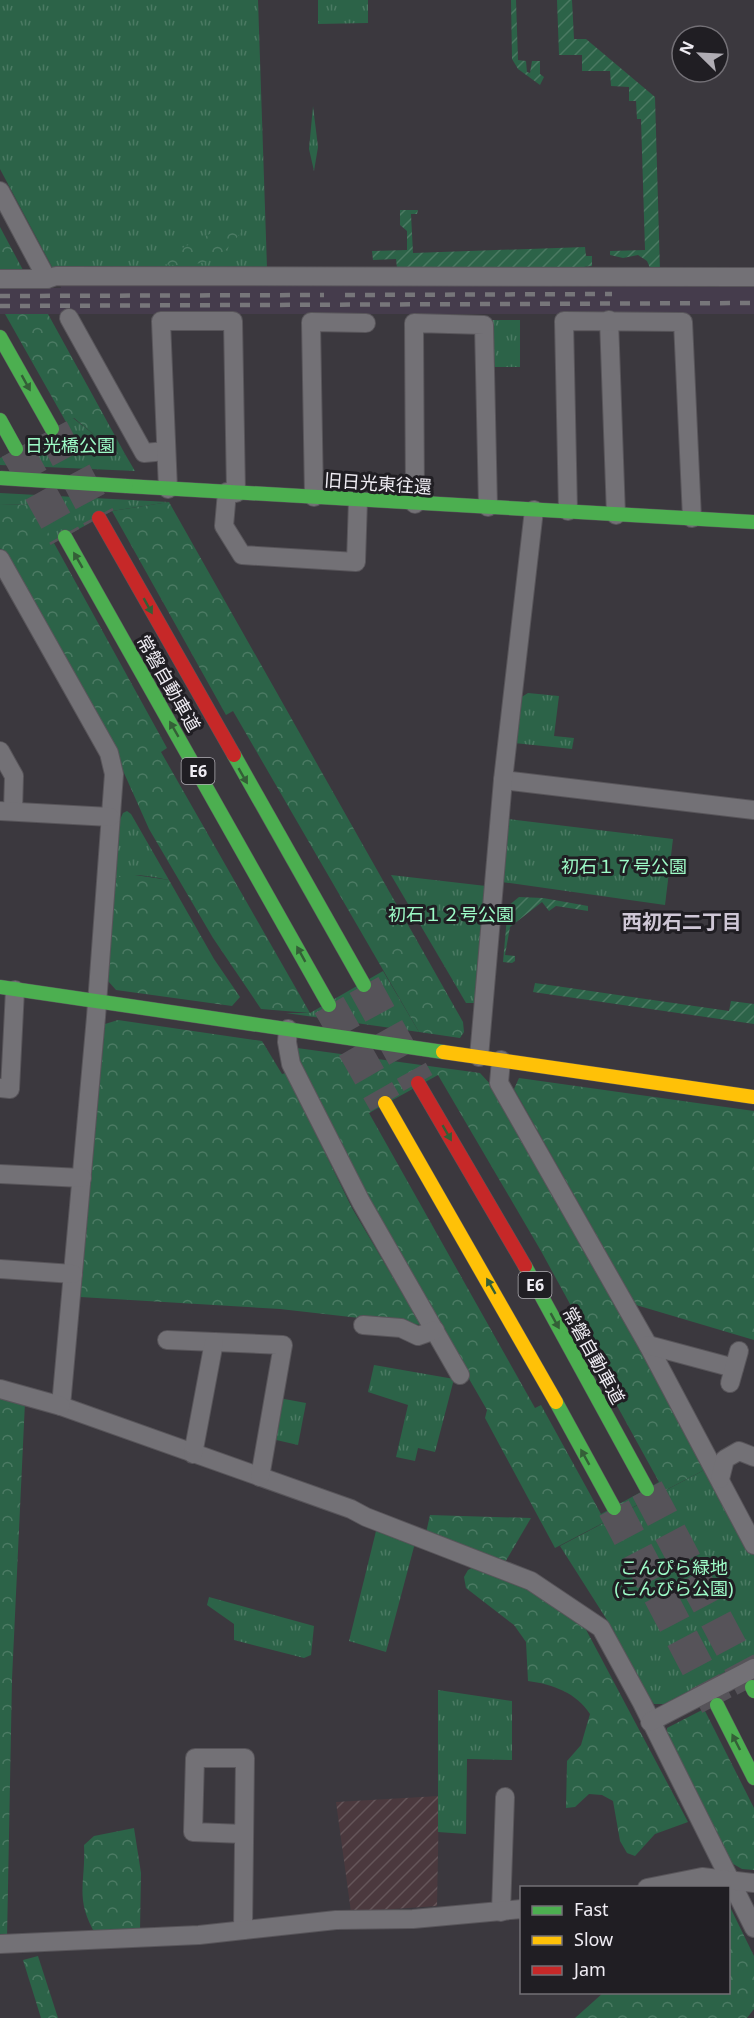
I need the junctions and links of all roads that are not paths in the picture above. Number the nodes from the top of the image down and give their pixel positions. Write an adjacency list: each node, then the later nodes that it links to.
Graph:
1 (0, 192): 4 (street)
2 (754, 277): 4 (street)
3 (0, 279): 4 (street)
4 (47, 279)
5 (69, 318): 12 (street)
6 (609, 320): 21 (street); 22 (street); 24 (street)
7 (366, 323): 16 (street)
8 (0, 337): 10 (main road, one-way to 10)
9 (0, 420): 11 (main road)
10 (52, 429)
11 (16, 449)
12 (166, 451): 14 (street); 15 (street)
13 (0, 478): 14 (main road, 旧日光東往還, bridge)
14 (168, 489): 15 (main road, 旧日光東往還)
15 (232, 492): 16 (main road, 旧日光東往還); 17 (street)
16 (314, 497): 17 (main road, 旧日光東往還)
17 (358, 500): 18 (main road, 旧日光東往還)
18 (415, 504): 19 (main road, 旧日光東往還); 19 (street)
19 (488, 507): 20 (main road, 旧日光東往還)
20 (534, 510): 21 (main road, 旧日光東往還); 29 (street)
21 (568, 511): 22 (main road, 旧日光東往還)
22 (616, 515): 24 (main road, 旧日光東往還)
23 (99, 518): 33 (main road, 常磐自動車道 / E6, one-way to 33)
24 (692, 518): 25 (main road, 旧日光東往還)
25 (754, 522)
26 (64, 537): 36 (main road, 常磐自動車道 / E6, one-way to 26)
27 (0, 559): 32 (street)
28 (0, 750): 31 (street)
29 (503, 780): 30 (street); 38 (street)
30 (754, 810)
31 (6, 811): 32 (street)
32 (110, 817): 35 (street)
33 (363, 985)
34 (8, 988): 35 (main road); 41 (street)
35 (97, 1002): 37 (main road); 45 (street)
36 (329, 1005)
37 (288, 1029): 38 (main road); 49 (street)
38 (479, 1057): 39 (main road)
39 (501, 1060): 42 (main road); 52 (street)
40 (418, 1083): 61 (main road, 常磐自動車道 / E6, one-way to 61)
41 (0, 1088)
42 (754, 1097)
43 (385, 1103): 62 (main road, E6, one-way to 43)
44 (0, 1174): 45 (street)
45 (82, 1178): 47 (street)
46 (0, 1269): 47 (street)
47 (73, 1274): 56 (street)
48 (363, 1325): 49 (street)
49 (435, 1330): 54 (street)
50 (167, 1340): 51 (street)
51 (214, 1342): 57 (street); 59 (street)
52 (648, 1345): 53 (street); 60 (street)
53 (734, 1367)
54 (460, 1375)
55 (0, 1389): 56 (street)
56 (61, 1406): 57 (street)
57 (193, 1455): 59 (street)
58 (754, 1457): 60 (street)
59 (260, 1478): 66 (street)
60 (720, 1479): 63 (street)
61 (648, 1489)
62 (614, 1508)
63 (754, 1545)
64 (754, 1668): 66 (street)
65 (717, 1705): 67 (main road, one-way to 65)
66 (650, 1722): 70 (street)
67 (754, 1778)
68 (504, 1797): 74 (street)
69 (244, 1834): 69 (street); 76 (street)
70 (732, 1881): 71 (street); 72 (street); 75 (street)
71 (754, 1883)
72 (653, 1886)
73 (520, 1909): 74 (street)
74 (501, 1912): 76 (street)
75 (754, 1928)
76 (243, 1930): 77 (street)
77 (0, 1944)

